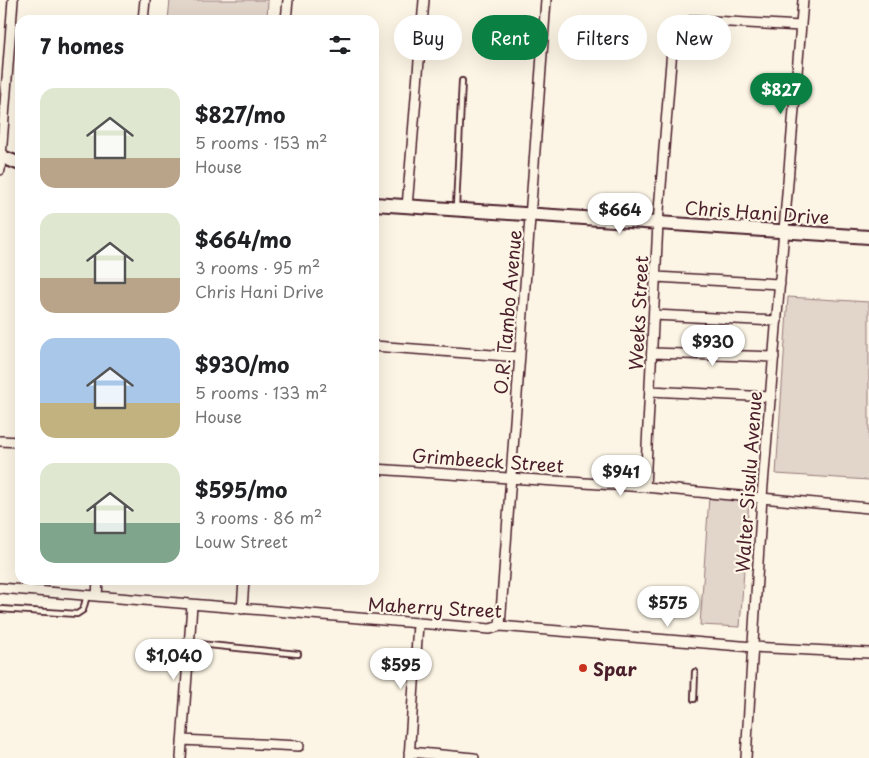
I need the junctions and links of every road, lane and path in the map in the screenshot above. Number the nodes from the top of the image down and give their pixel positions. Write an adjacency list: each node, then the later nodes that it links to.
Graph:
1 (13, 0): 11 (street)
2 (145, 0): 7 (street)
3 (288, 0): 8 (street)
4 (424, 0): 15 (street)
5 (546, 0): 17 (street, O.R. Tambo Avenue)
6 (803, 0): 9 (street, Walter Sisulu Avenue)
7 (144, 15)
8 (286, 15)
9 (801, 26): 18 (street, Weeks Street); 19 (street, Walter Sisulu Avenue)
10 (462, 81): 16 (lane)
11 (1, 156): 12 (street); 13 (street)
12 (15, 162)
13 (0, 170)
14 (379, 204): 15 (street, Chris Hani Drive)
15 (407, 207): 16 (street, Chris Hani Drive)
16 (455, 211): 17 (street, Chris Hani Drive)
17 (531, 215): 18 (street, Chris Hani Drive); 27 (street, O.R. Tambo Avenue)
18 (658, 223): 19 (street, Chris Hani Drive); 21 (street, Weeks Street)
19 (784, 232): 20 (street, Chris Hani Drive); 22 (street, Walter Sisulu Avenue)
20 (869, 237)
21 (656, 277): 22 (street); 23 (street, Weeks Street)
22 (780, 284): 24 (street, Walter Sisulu Avenue)
23 (654, 315): 24 (street); 26 (street, Weeks Street)
24 (777, 321): 28 (street, Walter Sisulu Avenue)
25 (379, 346): 27 (street)
26 (652, 352): 28 (street); 29 (street, Weeks Street)
27 (519, 357): 34 (street, O.R. Tambo Avenue)
28 (774, 357): 30 (street, Walter Sisulu Avenue)
29 (650, 391): 30 (street); 35 (street, Weeks Street)
30 (770, 397): 36 (street, Walter Sisulu Avenue)
31 (0, 441): 32 (street)
32 (15, 442)
33 (379, 469): 34 (street, Grimbeeck Street)
34 (510, 478): 35 (street, Grimbeeck Street); 46 (street, O.R. Tambo Avenue)
35 (645, 487): 36 (street, Grimbeeck Street)
36 (762, 497): 37 (street, Grimbeeck Street); 48 (street, Walter Sisulu Avenue)
37 (869, 508)
38 (96, 585): 41 (street)
39 (244, 585): 44 (street)
40 (0, 588): 41 (street, Maherry Street)
41 (92, 596): 42 (street, Maherry Street); 43 (lane)
42 (192, 605): 44 (street, Maherry Street); 47 (street)
43 (0, 609)
44 (242, 609): 45 (street, Maherry Street)
45 (418, 624): 46 (street, Maherry Street); 55 (street)
46 (500, 626): 48 (street, Maherry Street)
47 (189, 643): 50 (lane); 53 (street)
48 (753, 647): 49 (street, Maherry Street); 58 (street, Walter Sisulu Avenue)
49 (869, 653)
50 (298, 654)
51 (695, 672): 52 (lane)
52 (694, 699)
53 (182, 740): 54 (street); 56 (street)
54 (299, 746)
55 (409, 755): 57 (street)
56 (181, 758)
57 (474, 758)
58 (746, 758)

